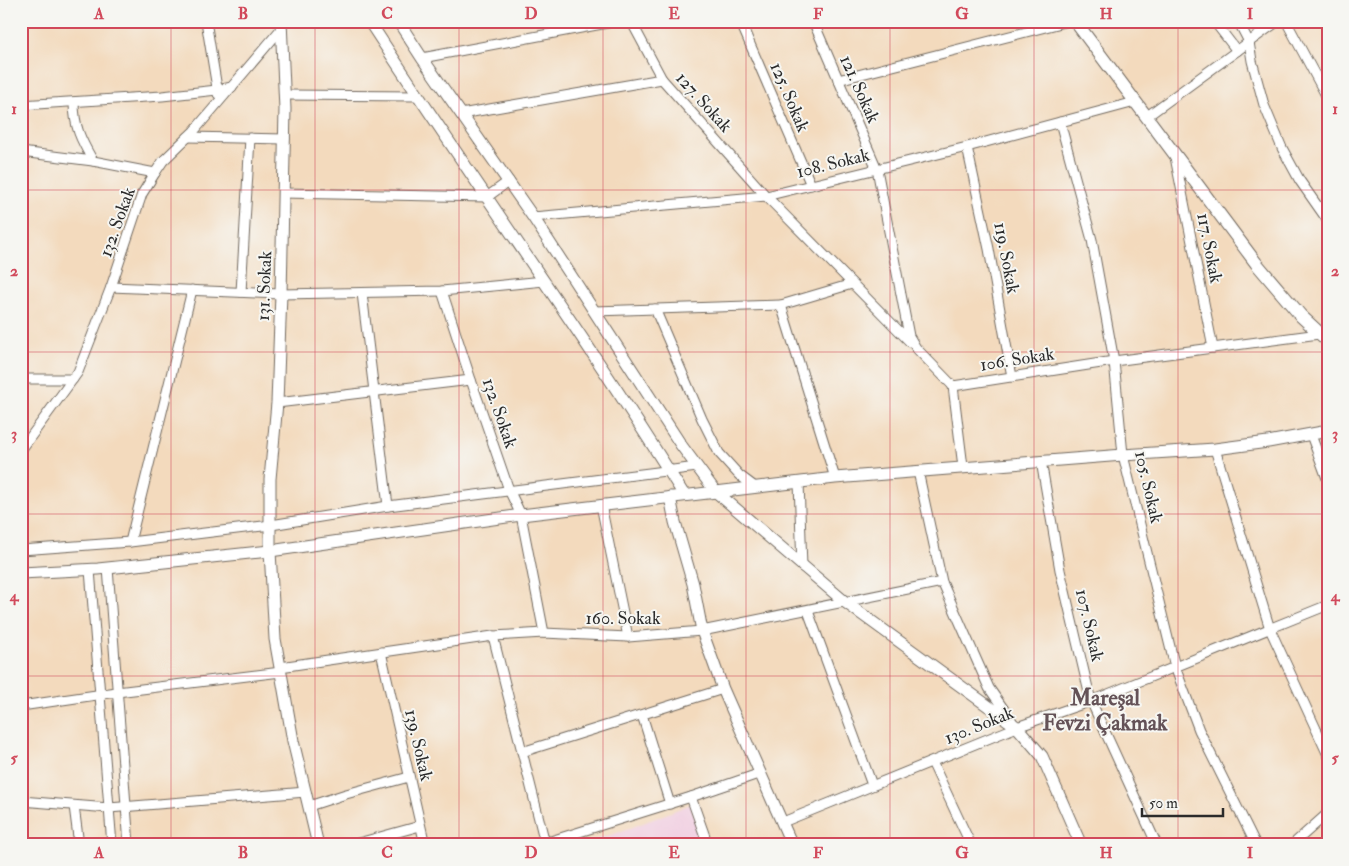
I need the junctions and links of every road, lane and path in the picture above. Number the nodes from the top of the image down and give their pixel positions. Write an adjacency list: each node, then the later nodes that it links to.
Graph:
1 (206, 21): 21 (street)
2 (369, 21): 23 (street)
3 (398, 21): 17 (street)
4 (618, 21): 17 (street)
5 (631, 21): 18 (street, 127. Sokak)
6 (740, 21): 42 (street, 125. Sokak)
7 (813, 21): 19 (street, 121. Sokak)
8 (1069, 21): 19 (street)
9 (1075, 21): 27 (main road)
10 (1214, 21): 16 (street)
11 (1238, 21): 15 (street)
12 (1278, 21): 15 (street)
13 (1286, 21): 24 (street)
14 (281, 25): 20 (street, 132. Sokak); 22 (street, 131. Sokak)
15 (1249, 42): 16 (street); 47 (street)
16 (1237, 51): 30 (street)
17 (422, 58): 29 (street)
18 (662, 79): 29 (street); 44 (street, 127. Sokak)
19 (838, 80): 39 (street, 121. Sokak)
20 (232, 87): 21 (street); 26 (street, 132. Sokak)
21 (218, 90): 25 (street); 26 (street)
22 (284, 95): 23 (street); 34 (street, 131. Sokak)
23 (417, 96): 45 (street)
24 (1328, 99)
25 (74, 102): 28 (street); 38 (street)
26 (219, 102): 32 (street, 132. Sokak)
27 (1135, 102): 30 (main road); 31 (street, 108. Sokak)
28 (21, 105)
29 (461, 114): 41 (street)
30 (1146, 117): 37 (main road)
31 (1060, 122): 35 (street, 108. Sokak); 63 (street, 105. Sokak)
32 (188, 137): 33 (street); 40 (street, 132. Sokak)
33 (250, 138): 34 (street); 53 (street)
34 (284, 139): 43 (street, 131. Sokak)
35 (967, 147): 39 (street, 108. Sokak); 64 (street, 119. Sokak)
36 (21, 152): 38 (street)
37 (1174, 154): 59 (main road); 61 (street, 117. Sokak)
38 (93, 161): 40 (street)
39 (877, 169): 42 (street, 108. Sokak); 60 (street)
40 (154, 173): 50 (street, 132. Sokak)
41 (508, 181): 45 (street); 46 (street)
42 (811, 185): 44 (street, 108. Sokak)
43 (284, 193): 45 (street); 55 (street, 131. Sokak)
44 (766, 196): 46 (street, 108. Sokak); 49 (street, 127. Sokak)
45 (487, 197): 48 (street)
46 (533, 217): 58 (street)
47 (1328, 221)
48 (544, 281): 52 (street); 79 (street)
49 (852, 284): 56 (street); 60 (street, 127. Sokak)
50 (111, 287): 51 (street); 66 (street, 132. Sokak)
51 (192, 290): 53 (street); 93 (street)
52 (442, 291): 54 (street); 67 (street, 132. Sokak)
53 (241, 292): 55 (street)
54 (362, 293): 55 (street); 69 (street)
55 (281, 294): 70 (street, 131. Sokak)
56 (781, 305): 57 (street); 81 (street)
57 (656, 309): 58 (street); 84 (street)
58 (595, 311): 77 (street)
59 (1324, 337): 61 (street, 106. Sokak); 62 (main road)
60 (916, 348): 68 (street)
61 (1213, 348): 63 (street, 106. Sokak)
62 (1328, 348)
63 (1114, 361): 64 (street, 106. Sokak); 75 (street, 105. Sokak)
64 (1012, 376): 68 (street, 106. Sokak)
65 (21, 379): 66 (street)
66 (73, 379): 74 (street, 132. Sokak)
67 (471, 380): 69 (street); 85 (street, 132. Sokak)
68 (953, 386): 78 (street)
69 (375, 392): 70 (street); 89 (street)
70 (277, 404): 92 (street, 131. Sokak)
71 (1328, 431): 72 (street)
72 (1312, 435): 73 (street); 82 (street)
73 (1216, 449): 75 (street); 104 (street)
74 (21, 450)
75 (1123, 454): 76 (street); 110 (street, 105. Sokak)
76 (1041, 461): 78 (street); 115 (street, 107. Sokak)
77 (697, 467): 79 (street); 86 (street)
78 (963, 468): 80 (street)
79 (669, 471): 85 (street); 87 (street)
80 (918, 471): 81 (street); 100 (street)
81 (835, 478): 83 (street)
82 (1328, 481)
83 (799, 482): 84 (street); 96 (street)
84 (755, 487): 86 (street)
85 (510, 490): 89 (street); 91 (street, 132. Sokak)
86 (715, 492): 87 (street); 96 (street)
87 (684, 495): 88 (street)
88 (670, 496): 90 (street); 105 (street)
89 (388, 506): 92 (street)
90 (601, 506): 91 (street); 108 (street)
91 (521, 514): 95 (street); 106 (street, 132. Sokak)
92 (271, 525): 93 (street); 95 (street, 131. Sokak)
93 (130, 542): 94 (street)
94 (21, 550)
95 (270, 552): 97 (street); 111 (street, 131. Sokak)
96 (802, 567): 101 (street)
97 (108, 568): 98 (street); 113 (street)
98 (90, 570): 99 (street); 114 (street)
99 (21, 573)
100 (942, 582): 101 (street, 160. Sokak); 118 (street)
101 (845, 602): 103 (street, 160. Sokak); 118 (street)
102 (1328, 606): 104 (street, 130. Sokak)
103 (808, 611): 105 (street, 160. Sokak); 124 (street)
104 (1270, 629): 110 (street, 130. Sokak); 119 (street)
105 (702, 631): 108 (street, 160. Sokak); 112 (street)
106 (544, 633): 107 (street, 160. Sokak); 108 (street, 160. Sokak)
107 (493, 636): 109 (street, 160. Sokak); 120 (street)
108 (628, 637)
109 (381, 652): 111 (street, 160. Sokak); 123 (street, 139. Sokak)
110 (1175, 667): 115 (street, 130. Sokak); 148 (street, 105. Sokak)
111 (281, 669): 113 (street, 160. Sokak); 125 (street, 131. Sokak)
112 (723, 689): 117 (street); 122 (street)
113 (117, 692): 114 (street, 160. Sokak); 131 (street)
114 (100, 695): 116 (street, 160. Sokak); 132 (street)
115 (1091, 701): 118 (street, 130. Sokak); 147 (street, 107. Sokak)
116 (21, 706)
117 (642, 715): 120 (street); 128 (street)
118 (1017, 727): 121 (street, 130. Sokak); 146 (street)
119 (1327, 750)
120 (522, 752): 136 (street)
121 (932, 762): 124 (street, 130. Sokak); 145 (street)
122 (761, 773): 126 (street); 134 (street)
123 (409, 777): 130 (street); 135 (street, 139. Sokak)
124 (872, 785): 134 (street, 130. Sokak)
125 (306, 792): 130 (street, 131. Sokak); 131 (street)
126 (691, 797): 128 (street); 143 (street)
127 (21, 802): 129 (street)
128 (670, 804): 136 (street)
129 (74, 806): 132 (street); 137 (street)
130 (309, 806): 140 (street, 131. Sokak)
131 (126, 807): 132 (street); 139 (street)
132 (109, 808): 138 (street)
133 (1328, 812): 149 (street)
134 (783, 822): 144 (street)
135 (420, 826): 141 (street); 142 (street, 139. Sokak)
136 (541, 844)
137 (79, 845)
138 (112, 845)
139 (129, 845)
140 (318, 845)
141 (351, 845)
142 (425, 845)
143 (708, 845)
144 (792, 845)
145 (971, 845)
146 (1081, 845)
147 (1157, 845)
148 (1256, 845)
149 (1292, 845)

